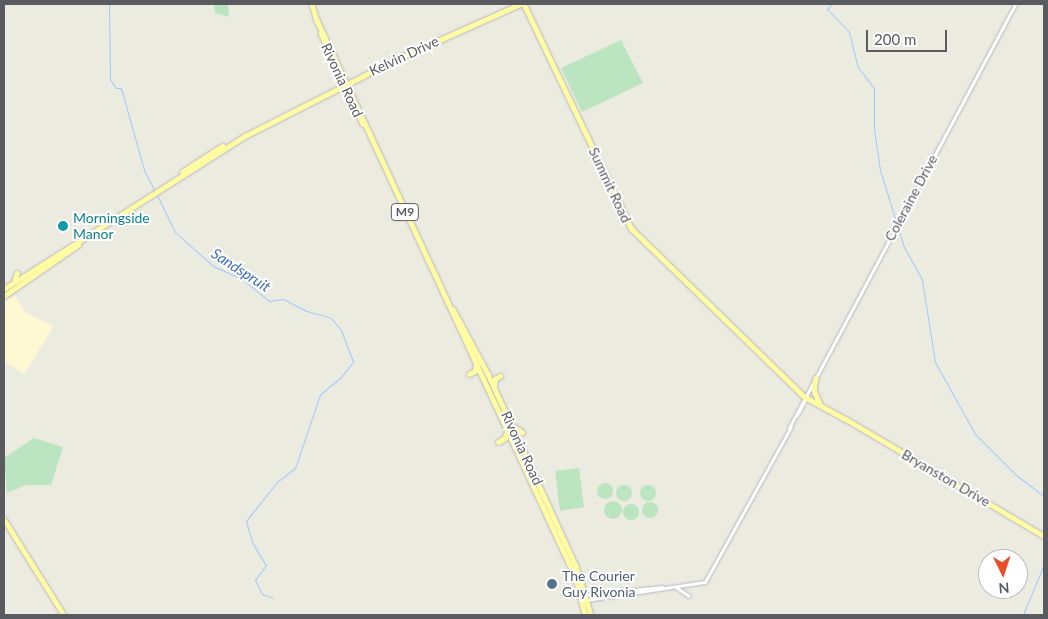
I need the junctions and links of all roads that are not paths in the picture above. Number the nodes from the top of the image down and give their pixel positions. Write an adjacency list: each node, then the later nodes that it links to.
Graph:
1 (312, 4): 5 (main road, Rivonia Road / M9)
2 (520, 4): 5 (main road, Kelvin Drive)
3 (524, 4): 20 (main road, Summit Road)
4 (1015, 4): 18 (street, Coleraine Drive)
5 (346, 84): 6 (main road, Kelvin Drive); 7 (main road, Rivonia Road / M9); 8 (main road, Rivonia Road / M9)
6 (327, 93): 7 (main road); 9 (main road, Kelvin Drive)
7 (352, 102): 8 (main road, Rivonia Road / M9)
8 (371, 138): 12 (main road, Rivonia Road / M9)
9 (86, 238): 11 (main road, Kelvin Drive); 14 (main road, Kelvin Drive)
10 (18, 273): 11 (main road)
11 (14, 283): 13 (main road, Kelvin Drive)
12 (440, 287): 15 (main road, Rivonia Road / M9); 19 (main road, Rivonia Road / M9)
13 (4, 290)
14 (4, 296)
15 (476, 362): 16 (main road); 24 (main road, Rivonia Road / M9)
16 (470, 374)
17 (500, 376): 19 (main road)
18 (816, 378): 20 (street, Coleraine Drive); 21 (main road)
19 (494, 387): 22 (main road, Rivonia Road / M9)
20 (806, 396): 21 (main road, Bryanston Drive); 23 (main road, Bryanston Drive); 29 (street, Coleraine Drive)
21 (820, 404): 23 (main road, Bryanston Drive)
22 (504, 410): 25 (main road); 32 (main road, Rivonia Road / M9)
23 (847, 420): 28 (main road, Bryanston Drive)
24 (507, 430): 26 (main road); 32 (main road, Rivonia Road / M9)
25 (522, 432)
26 (498, 442)
27 (4, 519): 33 (main road)
28 (1044, 536)
29 (703, 583): 30 (street); 32 (street)
30 (677, 588): 31 (street); 32 (street)
31 (689, 596)
32 (585, 598): 34 (main road, Rivonia Road / M9); 35 (main road, Rivonia Road / M9)
33 (64, 615)
34 (585, 615)
35 (591, 615)

